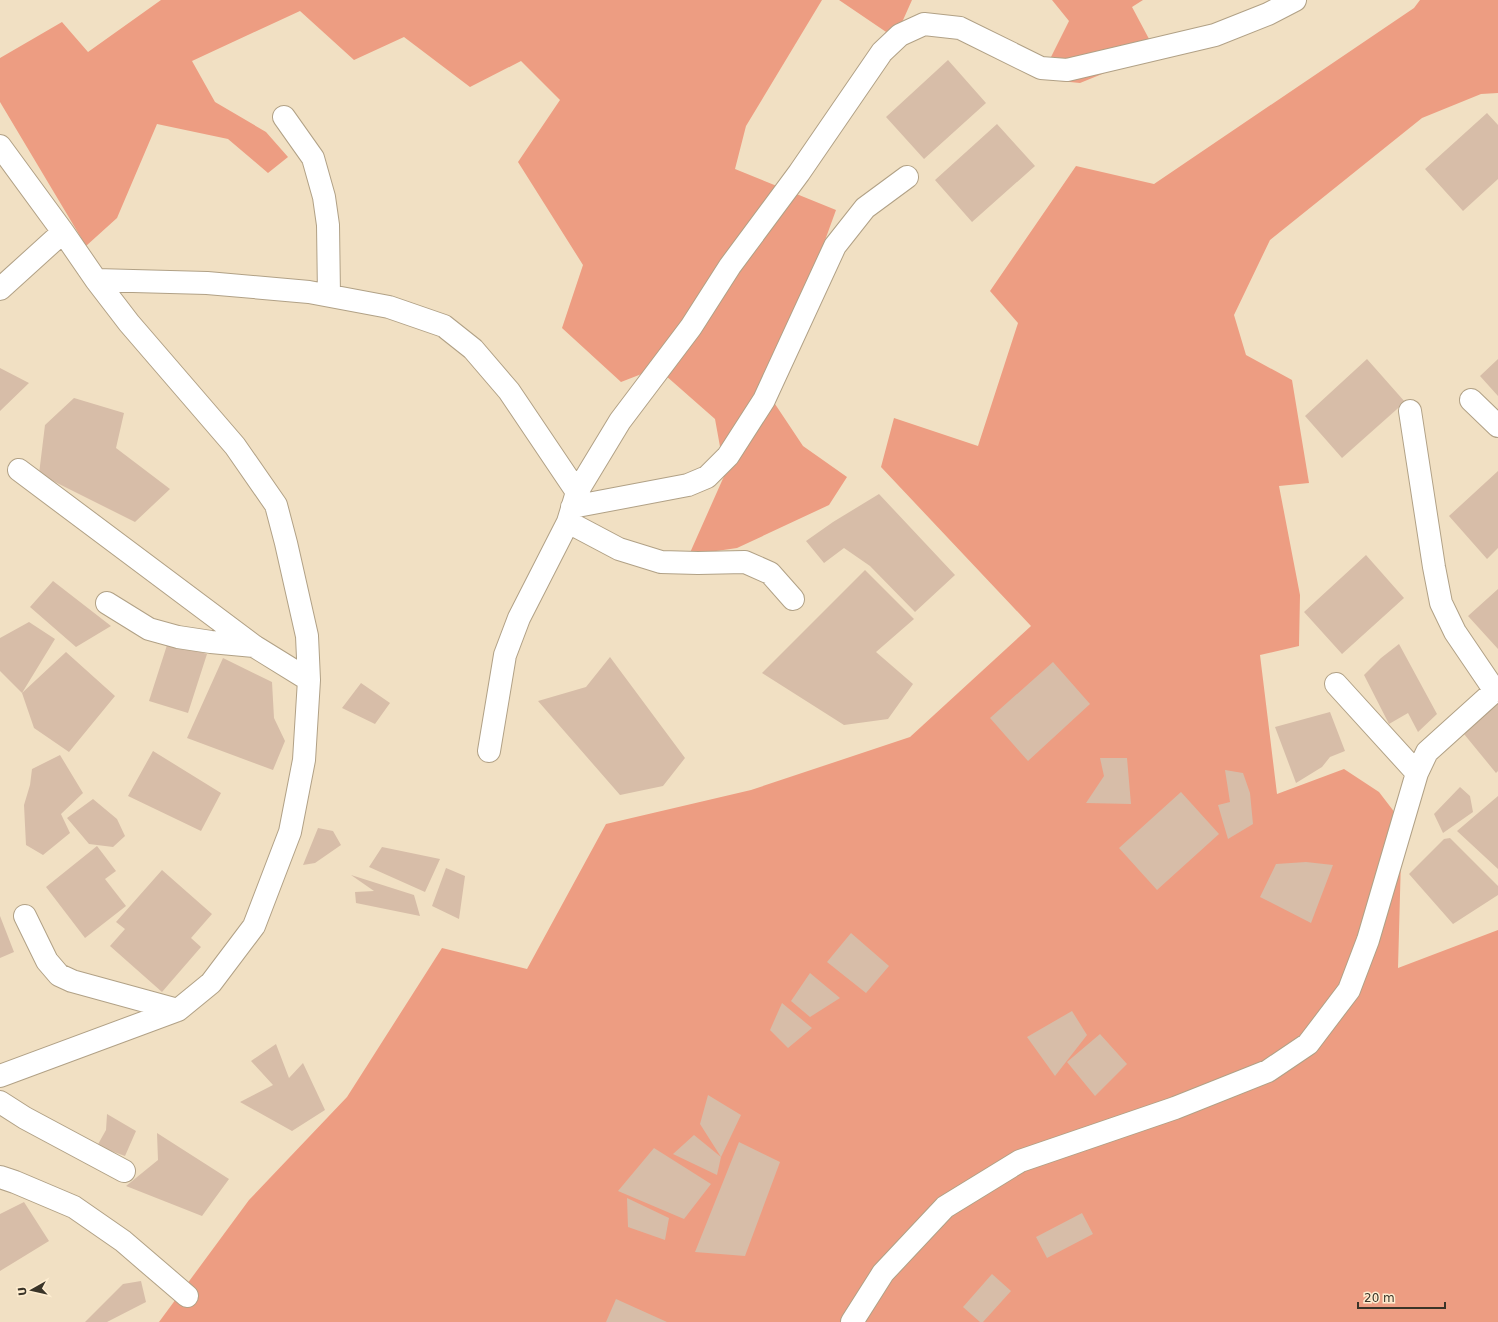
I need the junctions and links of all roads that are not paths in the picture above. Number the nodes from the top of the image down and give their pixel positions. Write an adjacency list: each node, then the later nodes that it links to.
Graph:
1 (1295, 0): 13 (street)
2 (284, 117): 8 (street)
3 (0, 146): 5 (street)
4 (907, 177): 13 (street)
5 (63, 232): 6 (street); 7 (street)
6 (96, 280): 8 (street); 17 (street)
7 (0, 289)
8 (329, 295): 13 (street)
9 (1471, 400): 11 (street)
10 (1410, 411): 19 (street)
11 (1498, 426)
12 (19, 470): 16 (street)
13 (572, 507): 14 (street); 20 (street)
14 (793, 599)
15 (107, 603): 16 (street)
16 (254, 646): 17 (street)
17 (309, 680): 23 (street)
18 (1336, 684): 21 (street)
19 (1496, 690): 21 (street)
20 (489, 751)
21 (1417, 773): 29 (street)
22 (25, 916): 23 (street)
23 (178, 1010): 24 (street)
24 (0, 1076)
25 (0, 1102): 26 (street)
26 (124, 1171)
27 (0, 1177): 28 (street)
28 (187, 1296)
29 (852, 1322)

